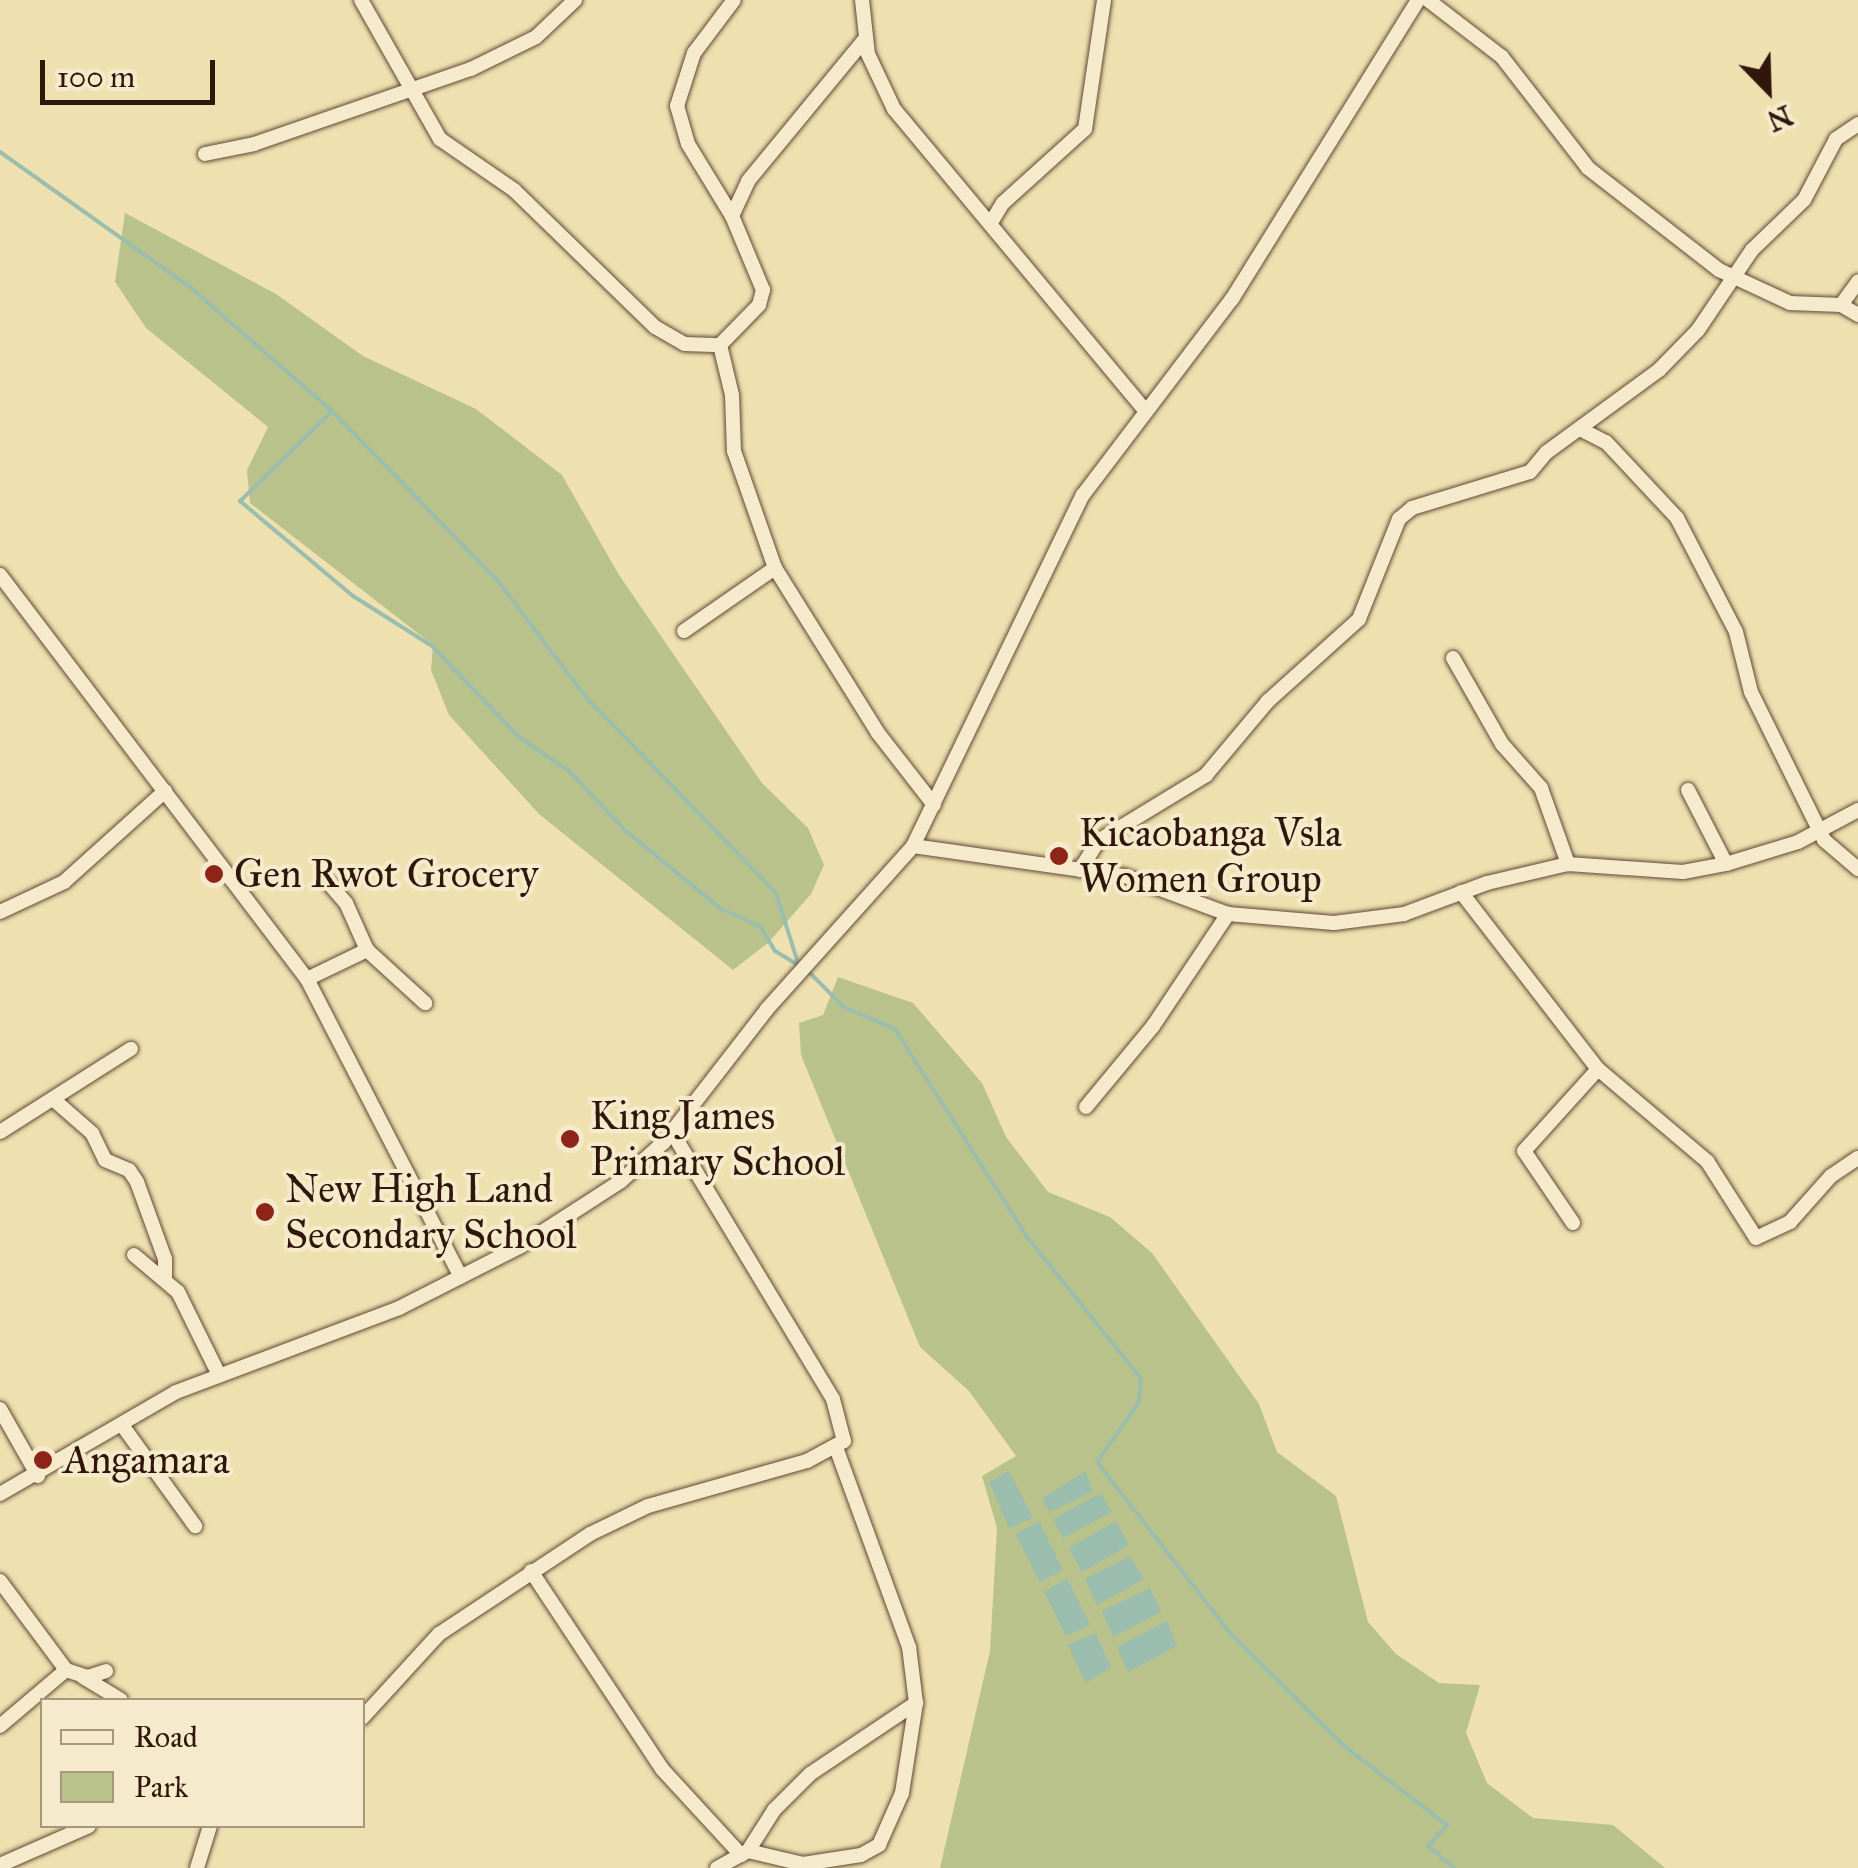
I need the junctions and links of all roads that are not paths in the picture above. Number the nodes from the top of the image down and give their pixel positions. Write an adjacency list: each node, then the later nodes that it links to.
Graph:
1 (360, 0): 9 (street)
2 (575, 0): 9 (street)
3 (734, 0): 12 (street)
4 (862, 0): 8 (street)
5 (1104, 0): 13 (street)
6 (1418, 0): 19 (street)
7 (1428, 0): 14 (street)
8 (866, 38): 12 (street); 13 (street)
9 (410, 90): 11 (street); 18 (street)
10 (1858, 124): 14 (street)
11 (205, 154)
12 (732, 216): 18 (street)
13 (992, 221): 19 (street)
14 (1733, 279): 16 (street); 20 (street)
15 (1858, 282): 16 (street)
16 (1841, 305): 17 (street)
17 (1858, 315)
18 (720, 345): 21 (street)
19 (1145, 410): 27 (street)
20 (1580, 430): 29 (street); 34 (street)
21 (775, 568): 23 (street); 27 (street)
22 (0, 575): 26 (street)
23 (684, 631)
24 (1452, 658): 31 (street)
25 (1688, 790): 32 (street)
26 (165, 791): 37 (street); 40 (street)
27 (934, 805): 30 (street)
28 (1858, 810): 29 (street)
29 (1820, 830): 32 (street); 33 (street)
30 (912, 846): 34 (street); 47 (street)
31 (1568, 864): 32 (street); 36 (street)
32 (1726, 864)
33 (1858, 869)
34 (1080, 870): 38 (street)
35 (326, 880): 39 (street)
36 (1461, 892): 38 (street); 43 (street)
37 (0, 912)
38 (1228, 914): 45 (street)
39 (368, 950): 40 (street); 41 (street)
40 (308, 979): 51 (street)
41 (425, 1003)
42 (132, 1049): 44 (street)
43 (1598, 1070): 48 (street); 49 (street)
44 (53, 1099): 46 (street); 52 (street)
45 (1086, 1107)
46 (0, 1132)
47 (672, 1132): 51 (street); 56 (street)
48 (1858, 1158)
49 (1573, 1224)
50 (134, 1255): 52 (street)
51 (461, 1276): 53 (street)
52 (165, 1280): 53 (street)
53 (219, 1375): 55 (street)
54 (0, 1409): 57 (street)
55 (122, 1426): 57 (street); 59 (street)
56 (837, 1450): 60 (street); 66 (street)
57 (38, 1476): 58 (street)
58 (0, 1494)
59 (194, 1526)
60 (531, 1571): 67 (street); 71 (street)
61 (0, 1581): 62 (street)
62 (66, 1670): 64 (street); 68 (street)
63 (106, 1670): 64 (street)
64 (83, 1677): 65 (street)
65 (118, 1698)
66 (916, 1702): 71 (street); 71 (street)
67 (365, 1715)
68 (0, 1726)
69 (86, 1828): 72 (street)
70 (209, 1828): 73 (street)
71 (744, 1853): 74 (street)
72 (3, 1858)
73 (197, 1868)
74 (717, 1868)

